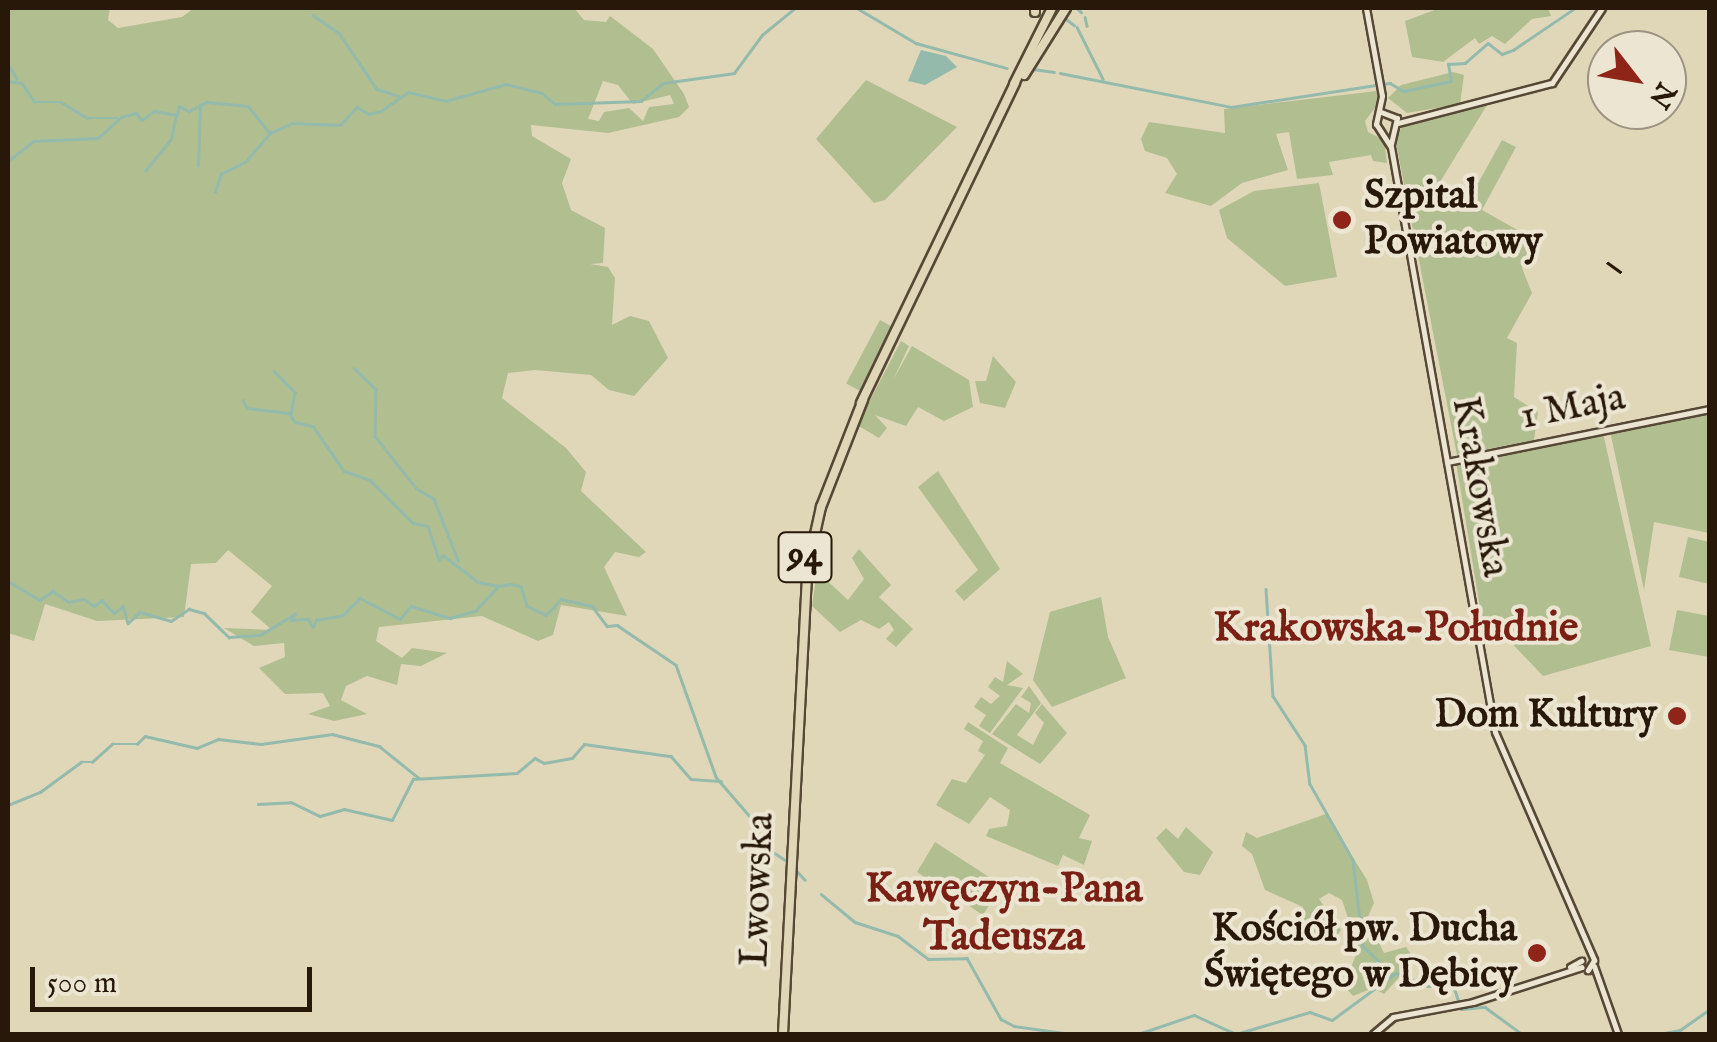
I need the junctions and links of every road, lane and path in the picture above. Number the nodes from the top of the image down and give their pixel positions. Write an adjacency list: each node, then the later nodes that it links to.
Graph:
1 (1052, 8): 5 (main road, Lwowska / 94)
2 (1066, 8): 6 (main road)
3 (1366, 8): 7 (street)
4 (1602, 8): 8 (street)
5 (1015, 83): 6 (main road, Lwowska / 94); 10 (main road, Lwowska / 94)
6 (1010, 96): 10 (main road, Lwowska / 94)
7 (1385, 111): 8 (street); 9 (street, Krakowska)
8 (1397, 119): 9 (street)
9 (1389, 132): 12 (street, Krakowska)
10 (940, 239): 15 (main road, Lwowska / 94)
11 (1710, 409): 12 (street, 1 Maja)
12 (1447, 462): 13 (street, Krakowska)
13 (1582, 942): 14 (street, Krakowska); 14 (street, Krakowska)
14 (1586, 965): 16 (street); 17 (street)
15 (785, 1034)
16 (1373, 1034)
17 (1618, 1034)

